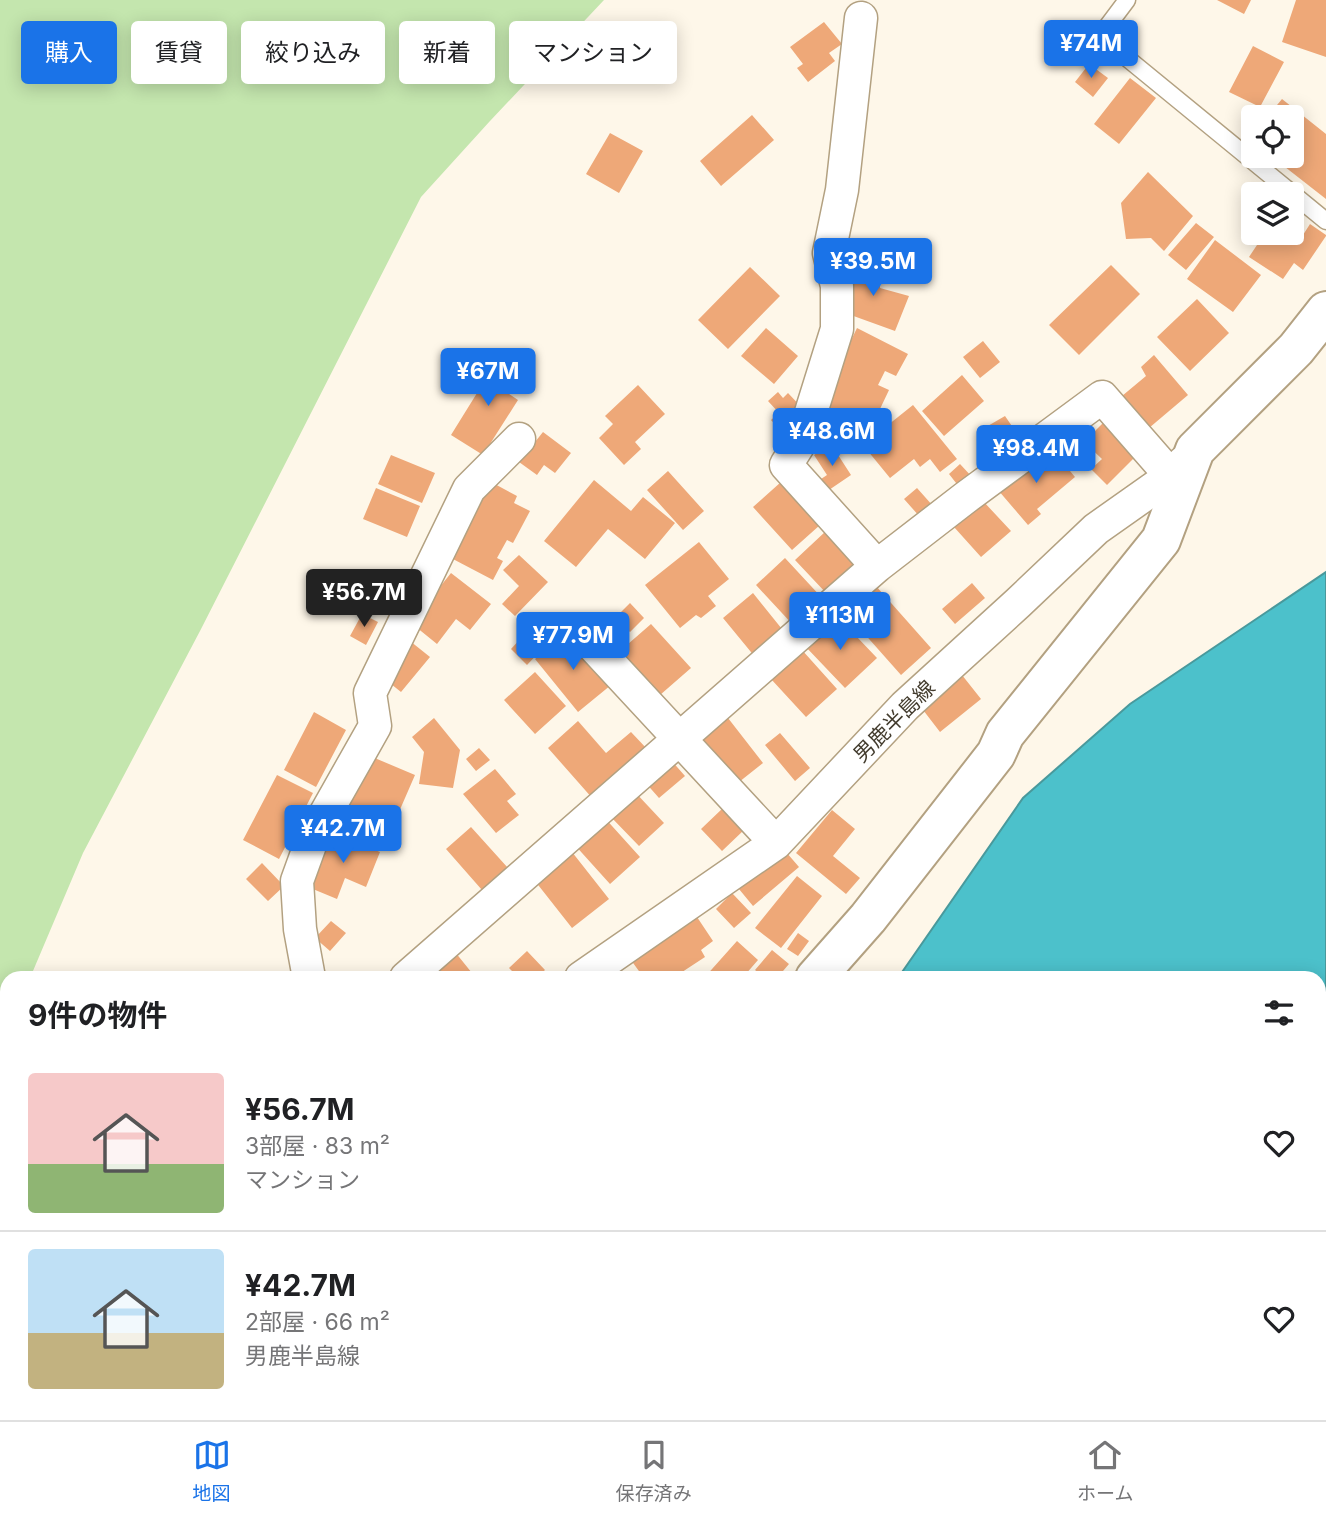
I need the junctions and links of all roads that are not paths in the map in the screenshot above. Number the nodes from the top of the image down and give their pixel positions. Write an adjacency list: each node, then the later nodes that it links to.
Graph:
1 (1127, 0): 3 (lane)
2 (861, 18): 7 (street)
3 (1326, 221)
4 (1326, 311): 6 (main road, 男鹿半島線)
5 (519, 439): 11 (street)
6 (1183, 463): 7 (street); 10 (street, 男鹿半島線); 14 (main road, 男鹿半島線)
7 (877, 566): 9 (street)
8 (586, 638): 9 (street)
9 (679, 740): 10 (street); 12 (street)
10 (776, 843): 13 (street, 男鹿半島線)
11 (308, 971)
12 (414, 971)
13 (592, 971)
14 (821, 971)

